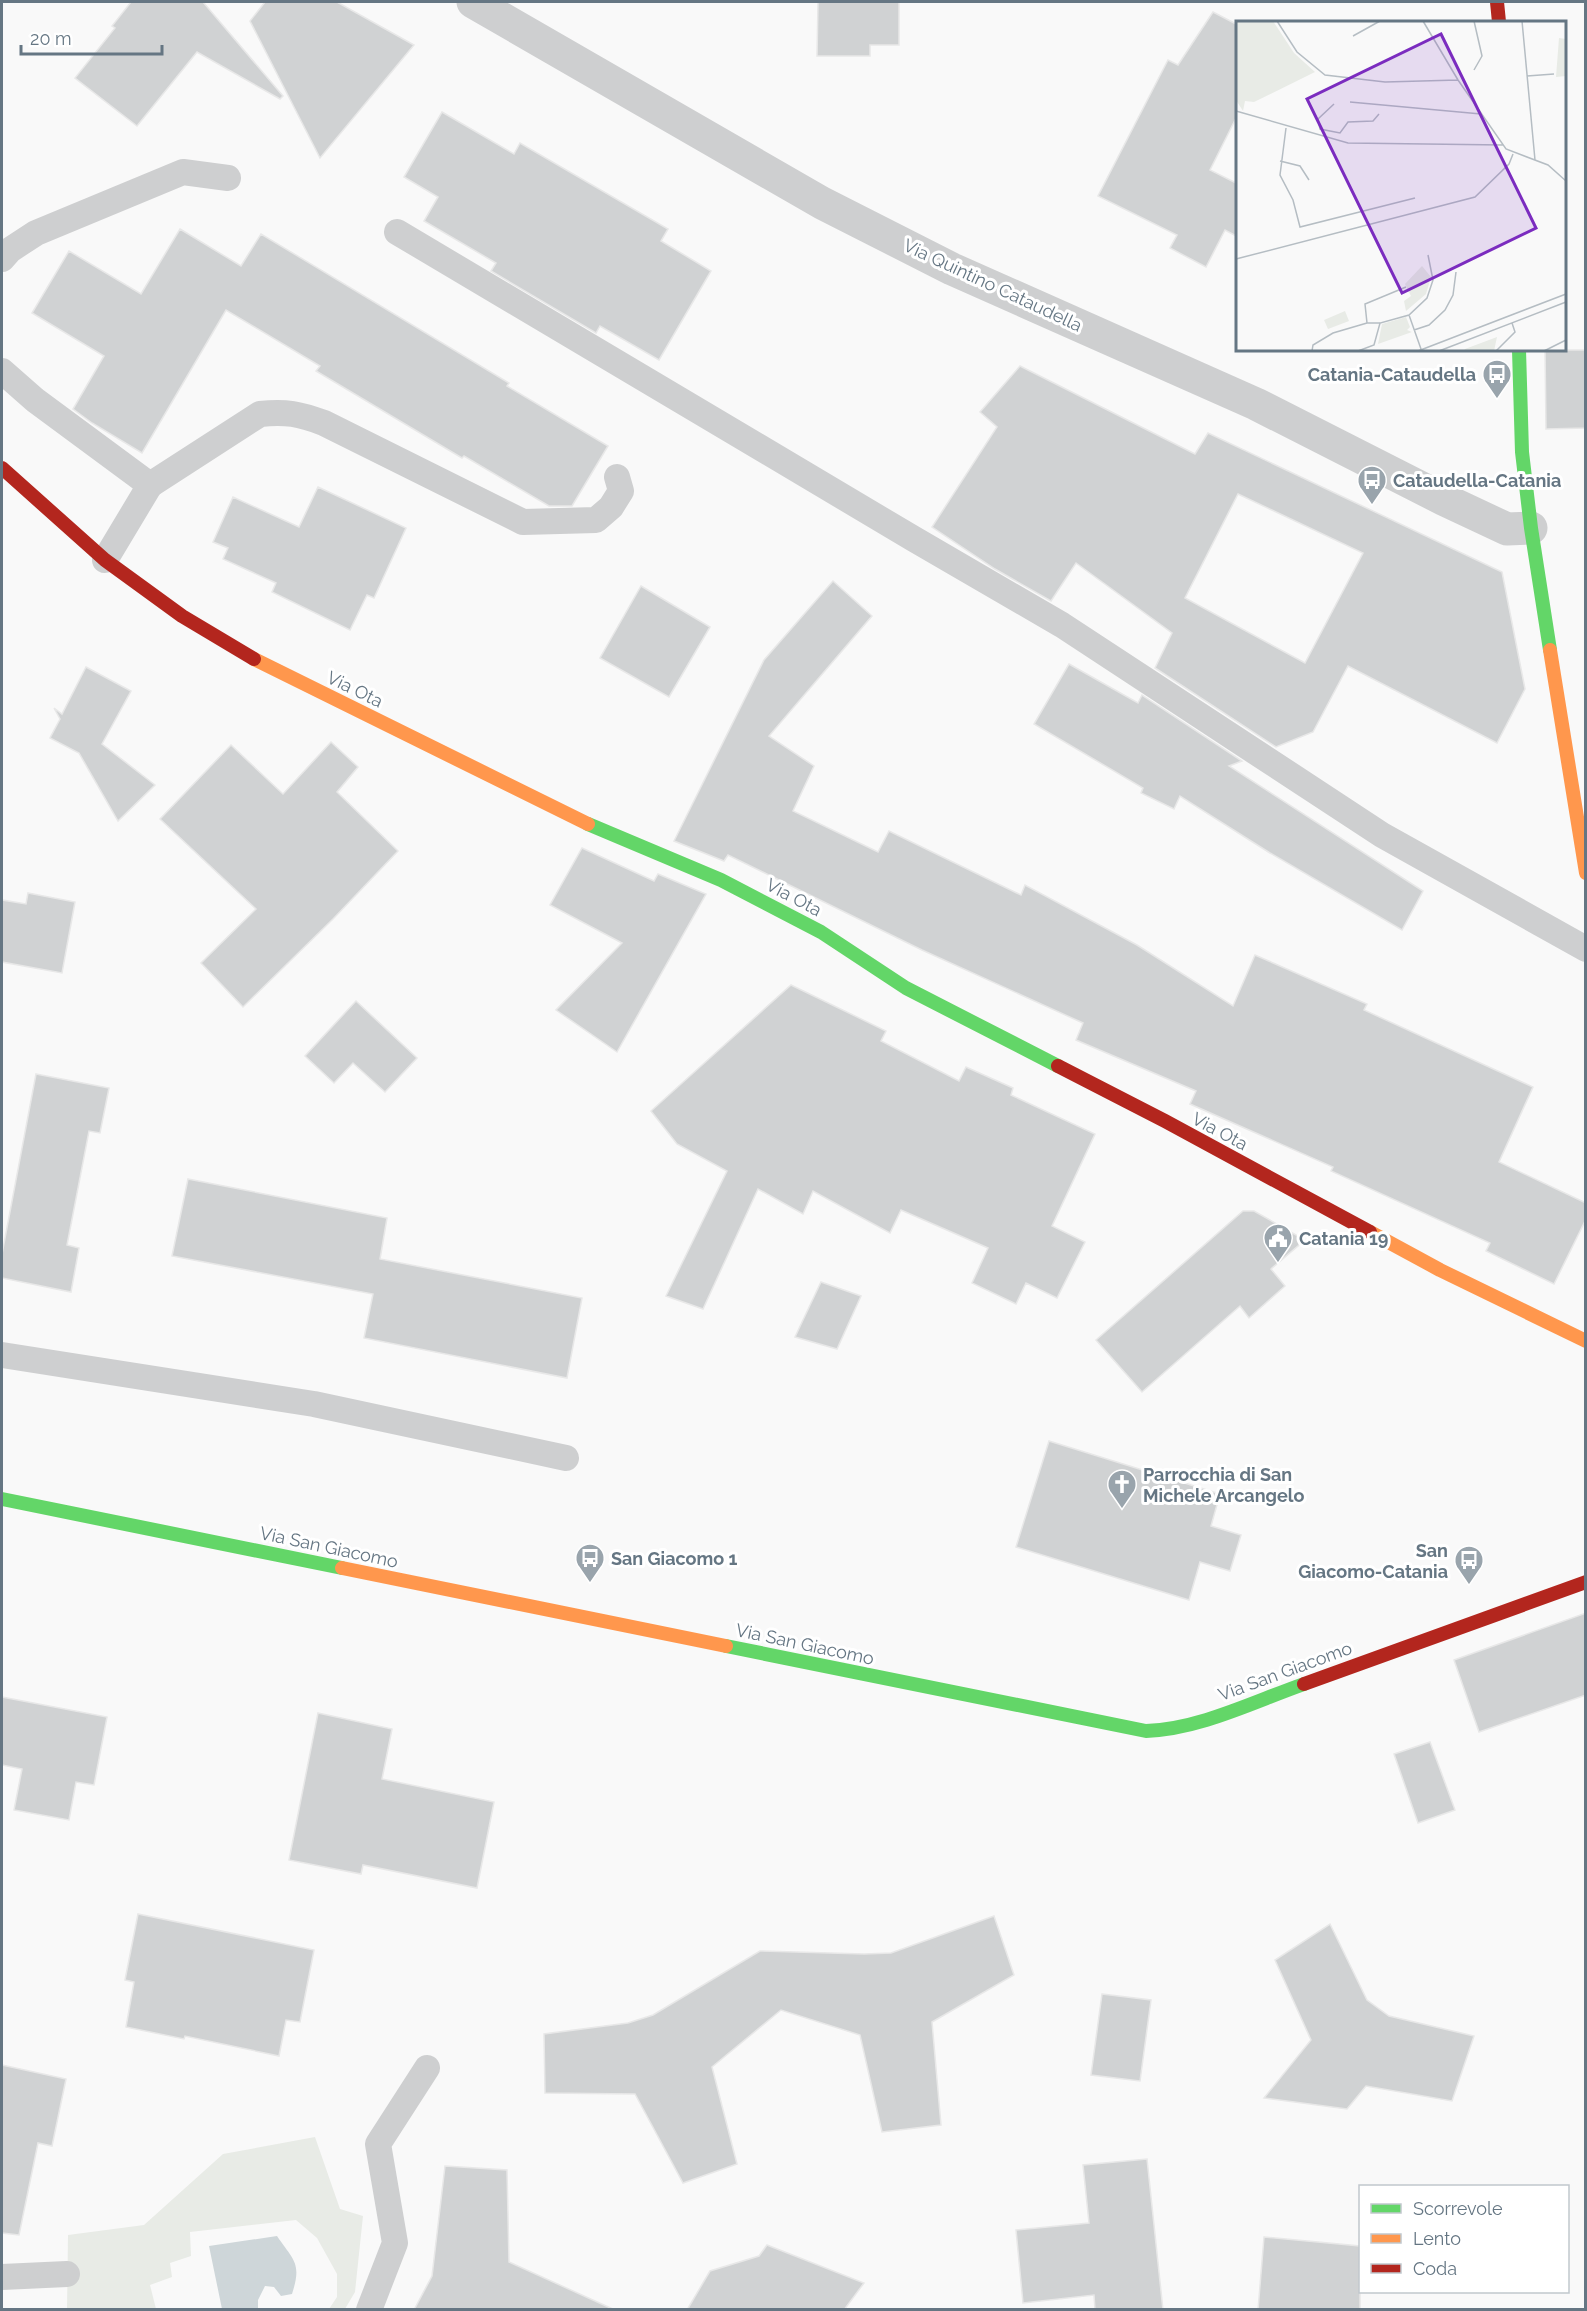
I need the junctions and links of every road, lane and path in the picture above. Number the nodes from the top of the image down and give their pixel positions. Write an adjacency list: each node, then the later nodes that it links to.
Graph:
1 (473, 2): 12 (street, Via Quintino Cataudella)
2 (1497, 2): 3 (street)
3 (1499, 21)
4 (228, 178): 6 (lane)
5 (397, 232): 15 (lane)
6 (2, 259)
7 (1518, 351): 12 (street)
8 (2, 371): 11 (lane)
9 (2, 468): 13 (street, Via Ota)
10 (617, 477): 11 (lane)
11 (150, 485): 13 (lane)
12 (1531, 528): 14 (street)
13 (105, 560): 16 (street, Via Ota)
14 (1586, 873)
15 (1586, 949)
16 (1586, 1341)
17 (2, 1355): 18 (lane)
18 (566, 1458)
19 (2, 1499): 20 (street, Via San Giacomo)
20 (1586, 1582)
21 (427, 2068): 24 (lane)
22 (68, 2274): 23 (lane)
23 (2, 2277)
24 (369, 2310)

